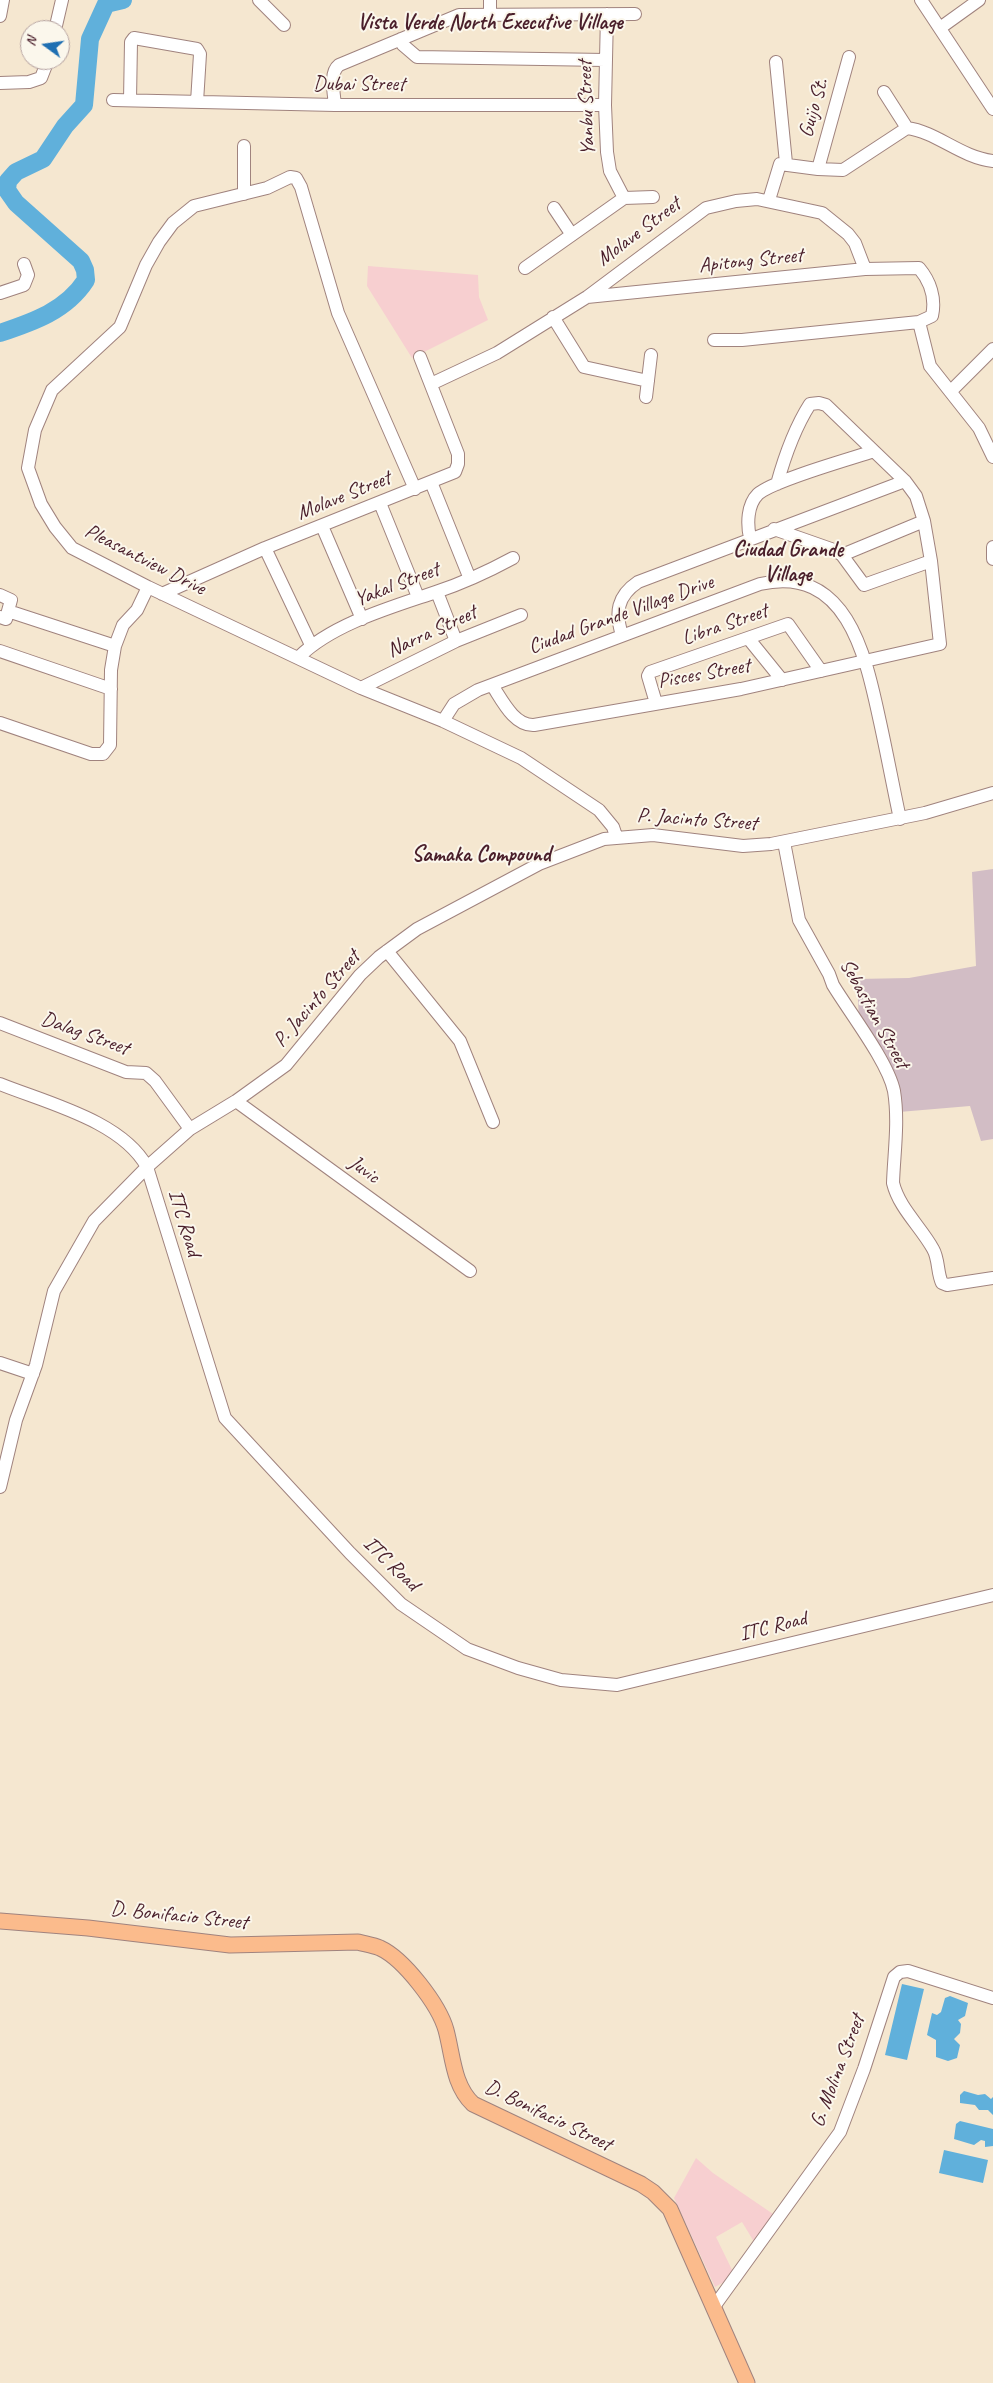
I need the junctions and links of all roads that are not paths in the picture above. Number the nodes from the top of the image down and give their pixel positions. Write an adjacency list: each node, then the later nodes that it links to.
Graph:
1 (3, 0): 9 (street)
2 (62, 0): 10 (street)
3 (259, 0): 11 (street)
4 (921, 0): 12 (street)
5 (979, 0): 12 (street)
6 (490, 6): 7 (street); 13 (street)
7 (607, 14): 8 (street); 15 (street, Yanbu Street)
8 (635, 14)
9 (0, 16)
10 (57, 20)
11 (284, 25)
12 (940, 28): 25 (street)
13 (401, 38): 15 (street); 23 (street)
14 (850, 57): 30 (street, Guijo St.)
15 (605, 60): 24 (street, Yanbu Street)
16 (776, 62): 29 (street)
17 (44, 70): 18 (street)
18 (0, 83)
19 (884, 92): 26 (street)
20 (113, 100): 21 (street, Dubai Street)
21 (130, 100): 22 (street, Dubai Street); 22 (street)
22 (198, 102): 23 (street, Dubai Street)
23 (335, 104): 24 (street, Dubai Street)
24 (605, 105): 33 (street, Yanbu Street)
25 (993, 109)
26 (907, 128): 28 (street); 30 (street)
27 (244, 146): 31 (street)
28 (993, 161)
29 (786, 163): 30 (street); 34 (street)
30 (818, 169)
31 (244, 194): 57 (street, Pleasantview Drive); 70 (street, Pleasantview Drive)
32 (653, 197): 33 (street)
33 (624, 198): 36 (street)
34 (769, 200): 39 (street, Molave Street); 41 (street, Molave Street)
35 (554, 208): 36 (street)
36 (572, 235): 38 (street)
37 (24, 264): 40 (street)
38 (524, 268)
39 (866, 269): 41 (street, Apitong Street); 43 (street, Apitong Street)
40 (0, 293)
41 (586, 297): 42 (street, Molave Street)
42 (553, 317): 48 (street); 49 (street, Molave Street)
43 (919, 322): 44 (street); 50 (street)
44 (714, 340)
45 (993, 349): 50 (street)
46 (651, 355): 48 (street)
47 (420, 357): 49 (street, Molave Street)
48 (648, 382): 51 (street)
49 (431, 384): 54 (street, Molave Street)
50 (950, 391): 53 (street)
51 (646, 397)
52 (874, 451): 55 (street); 56 (street); 56 (street)
53 (993, 457)
54 (431, 482): 57 (street, Molave Street); 69 (street)
55 (905, 482): 59 (street); 61 (street)
56 (777, 484): 62 (street)
57 (416, 489): 58 (street, Molave Street)
58 (380, 503): 60 (street, Molave Street); 74 (street)
59 (924, 521): 65 (street); 68 (street)
60 (322, 526): 64 (street, Molave Street); 77 (street)
61 (774, 529): 62 (street); 65 (street)
62 (750, 538): 78 (street)
63 (993, 547): 67 (street)
64 (265, 548): 72 (street, Molave Street); 81 (street)
65 (842, 555): 68 (street)
66 (514, 558): 69 (street, Yakal Street)
67 (993, 560)
68 (931, 561): 85 (street, Pisces Street)
69 (470, 579): 71 (street, Yakal Street)
70 (148, 587): 72 (street, Pleasantview Drive); 82 (street)
71 (437, 592): 74 (street, Yakal Street); 80 (street)
72 (162, 594): 84 (street, Pleasantview Drive)
73 (0, 595): 75 (street)
74 (418, 597): 77 (street, Yakal Street)
75 (4, 614): 82 (street)
76 (521, 615): 80 (street, Narra Street)
77 (362, 620): 81 (street, Yakal Street)
78 (622, 636): 85 (street, Ciudad Grande Village Drive); 88 (street, Ciudad Grande Village Drive)
79 (748, 638): 86 (street, Libra Street); 87 (street); 91 (street, Libra Street)
80 (456, 641): 89 (street, Narra Street)
81 (311, 645): 84 (street, Yakal Street)
82 (115, 646): 90 (street)
83 (0, 651): 90 (street)
84 (299, 657): 89 (street, Pleasantview Drive)
85 (866, 661): 86 (street, Pisces Street); 95 (street, Ciudad Grande Village Drive)
86 (821, 671): 87 (street, Pisces Street)
87 (782, 680): 91 (street, Pisces Street)
88 (492, 685): 91 (street, Pisces Street); 92 (street, Ciudad Grande Village Drive)
89 (361, 688): 92 (street, Pleasantview Drive)
90 (111, 689): 93 (street)
91 (656, 703)
92 (443, 721): 96 (street, Pleasantview Drive)
93 (0, 723)
94 (993, 794): 95 (street, P. Jacinto Street)
95 (900, 819): 97 (street, P. Jacinto Street)
96 (616, 836): 97 (street, P. Jacinto Street); 98 (street, P. Jacinto Street)
97 (784, 842): 106 (street, Sebastian Street)
98 (387, 951): 101 (street, P. Jacinto Street); 102 (street)
99 (0, 1024): 103 (street, Dalag Street)
100 (0, 1084): 104 (street, ITC Road)
101 (236, 1101): 103 (street, P. Jacinto Street); 105 (street, Juvic)
102 (493, 1122)
103 (190, 1129): 104 (street, P. Jacinto Street)
104 (147, 1167): 108 (street, P. Jacinto Street); 111 (street, ITC Road)
105 (470, 1271)
106 (993, 1278)
107 (0, 1363): 108 (street)
108 (33, 1374): 109 (street, P. Jacinto Street)
109 (5, 1448): 110 (street, P. Jacinto Street)
110 (0, 1487)
111 (993, 1595)
112 (0, 1921): 114 (main road, D. Bonifacio Street)
113 (993, 1998): 114 (street, G. Molina Street)
114 (712, 2308): 115 (main road, D. Bonifacio Street)
115 (747, 2383)

